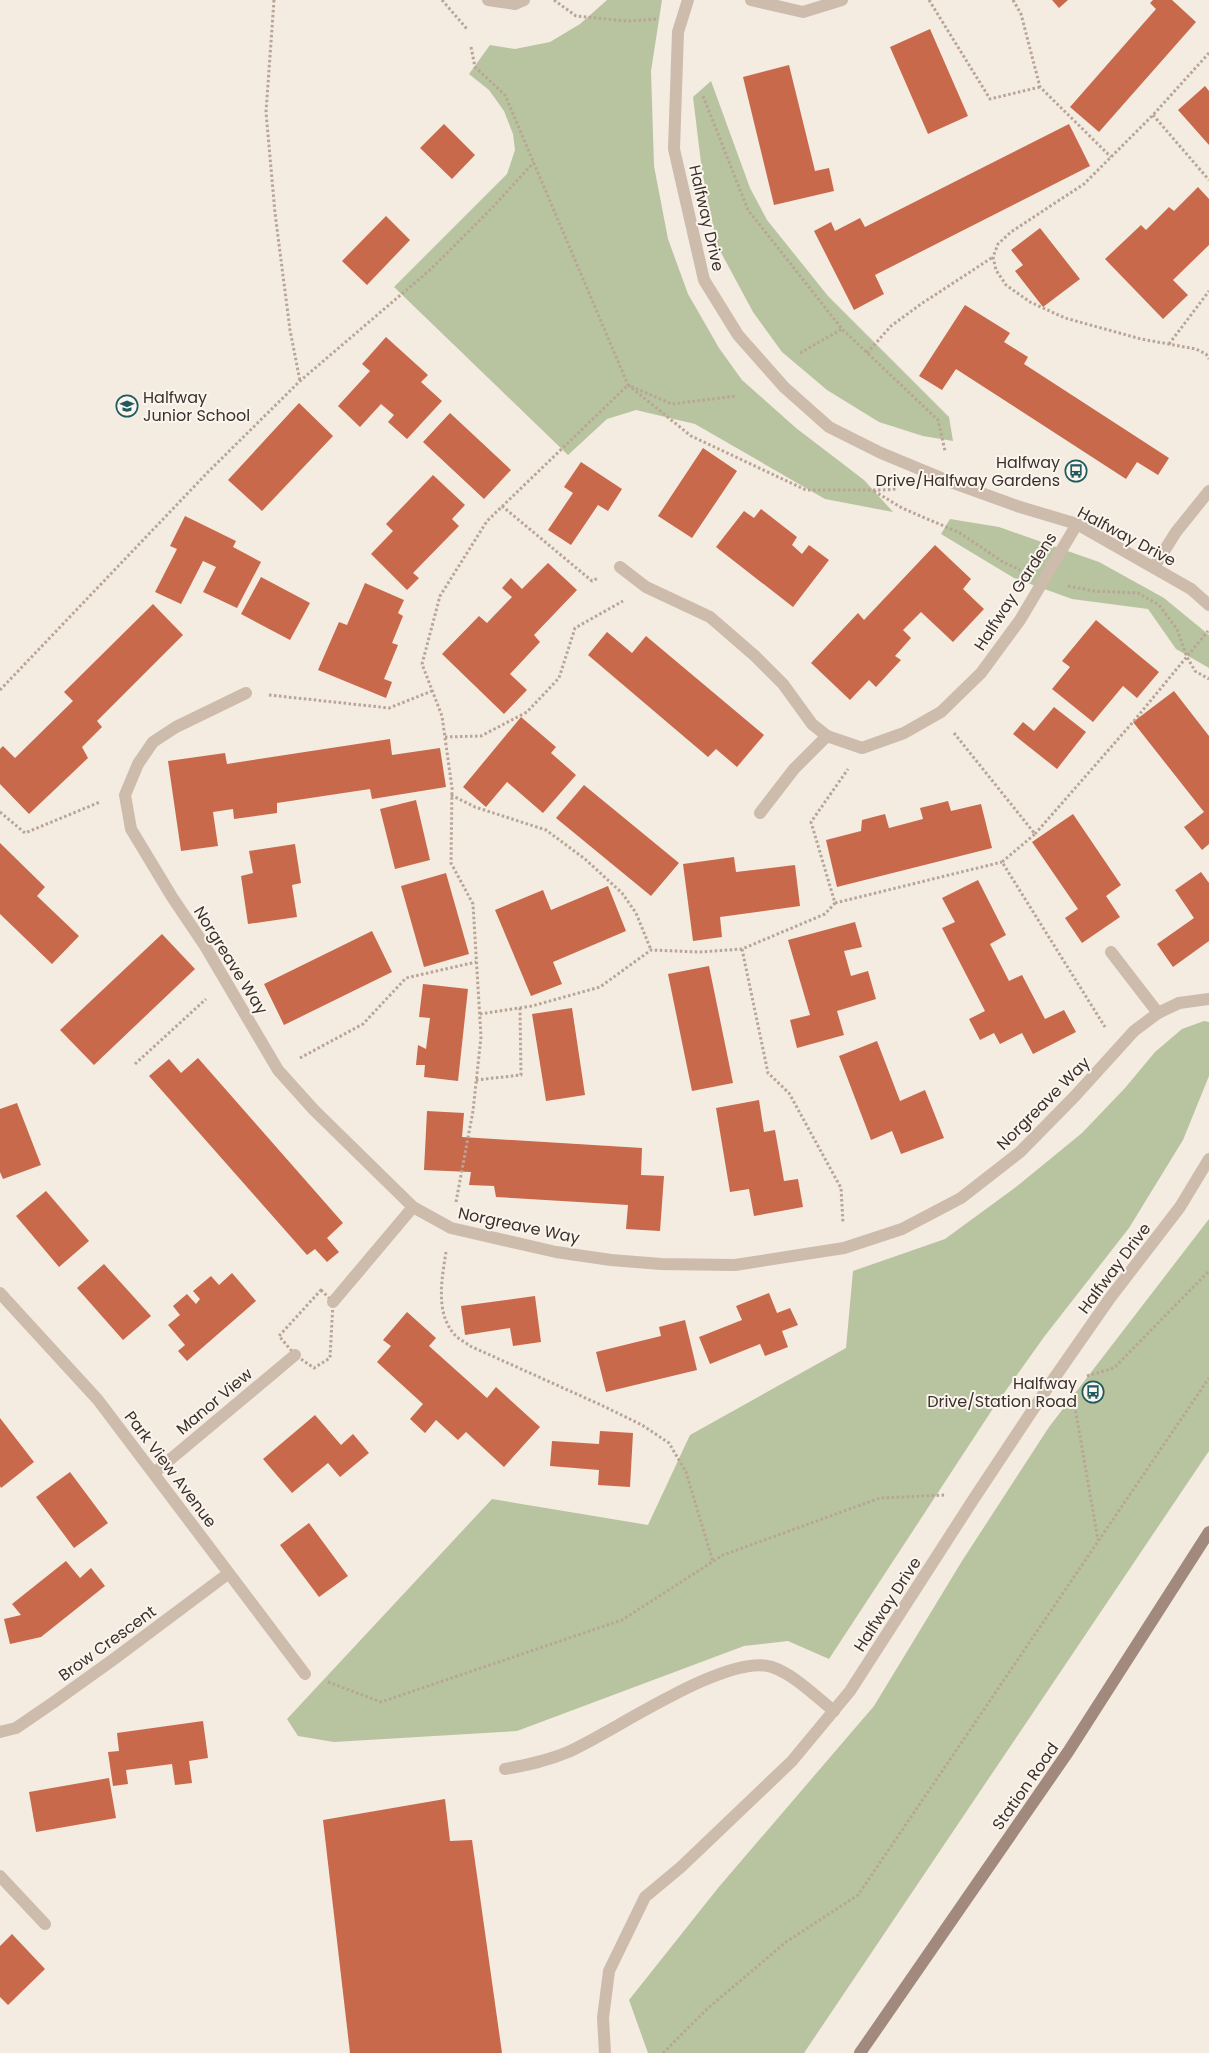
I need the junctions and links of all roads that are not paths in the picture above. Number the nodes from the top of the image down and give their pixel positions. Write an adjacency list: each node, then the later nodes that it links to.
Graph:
1 (488, 0): 2 (street)
2 (524, 0)
3 (688, 0): 7 (street, Halfway Drive)
4 (751, 0): 5 (street)
5 (842, 0)
6 (1209, 491): 8 (street)
7 (1077, 524): 8 (street, Halfway Drive); 12 (street, Halfway Gardens)
8 (1154, 567): 10 (street, Halfway Drive)
9 (620, 568): 12 (street)
10 (1209, 605)
11 (246, 692): 18 (street, Norgreave Way)
12 (826, 736): 13 (street)
13 (760, 813)
14 (1111, 952): 16 (street)
15 (1209, 999): 16 (street, Norgreave Way)
16 (1158, 1013): 18 (street, Norgreave Way)
17 (1209, 1159): 26 (street, Halfway Drive)
18 (413, 1207): 20 (street)
19 (0, 1293): 22 (street, Park View Avenue)
20 (333, 1302)
21 (295, 1354): 22 (street, Manor View)
22 (154, 1473): 24 (street, Park View Avenue)
23 (1209, 1532): 32 (main road, Station Road)
24 (229, 1573): 25 (street, Park View Avenue); 27 (street, Brow Crescent)
25 (305, 1674)
26 (834, 1711): 28 (street); 31 (street, Halfway Drive)
27 (0, 1732)
28 (505, 1769)
29 (0, 1876): 30 (street)
30 (45, 1924)
31 (605, 2053)
32 (860, 2053)

